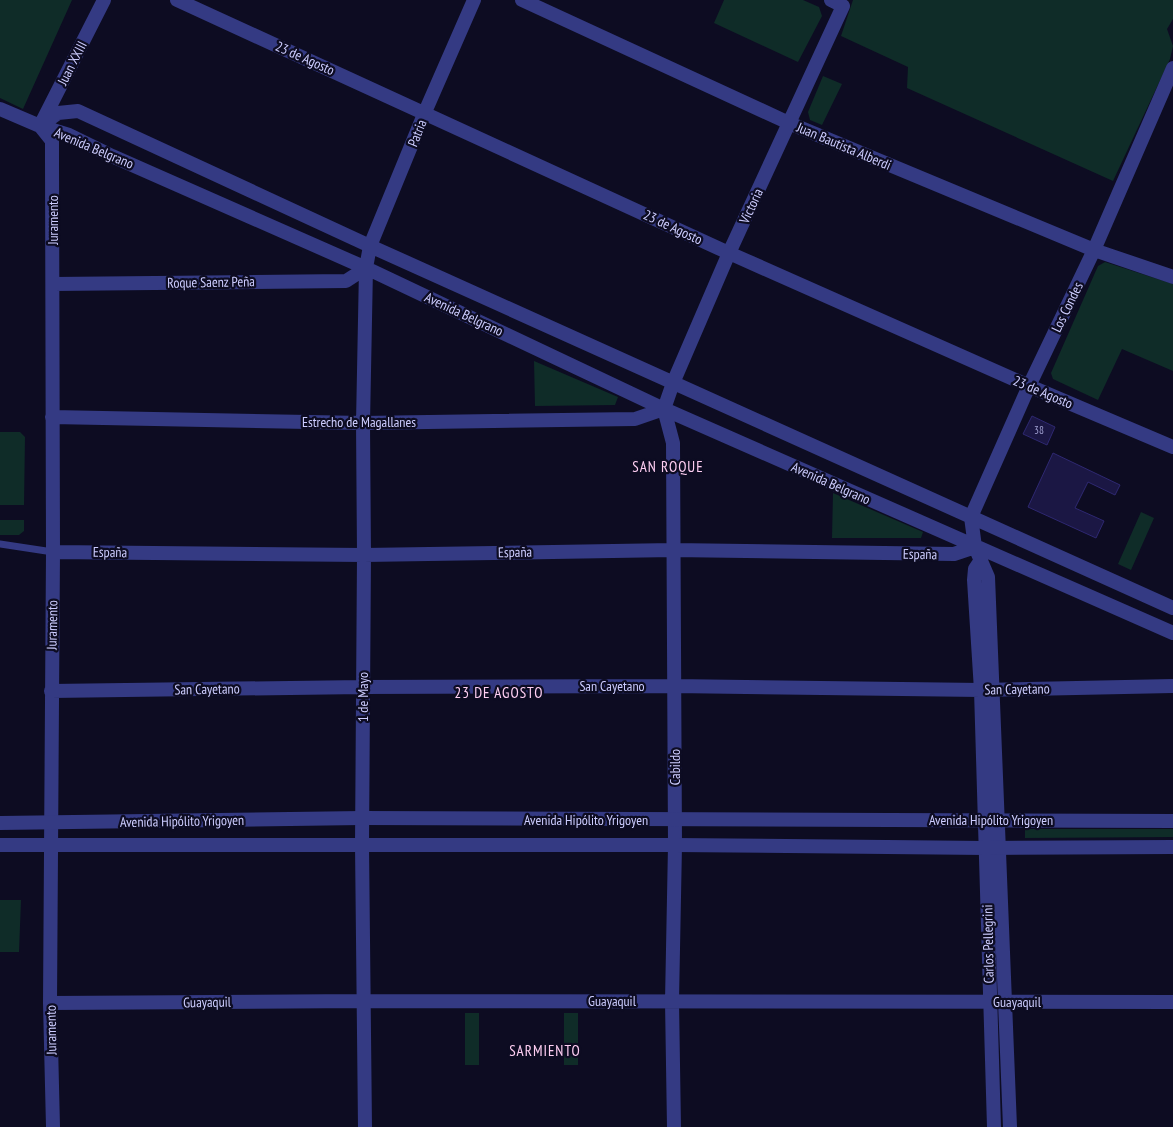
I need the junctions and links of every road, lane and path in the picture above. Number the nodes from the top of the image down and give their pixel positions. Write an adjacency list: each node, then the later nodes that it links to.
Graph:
1 (104, 0): 10 (street, Juan XXIII)
2 (177, 0): 8 (street, 23 de Agosto)
3 (474, 0): 8 (street, Patria)
4 (522, 0): 9 (street, Juan Bautista Alberdi)
5 (837, 3): 9 (street, Victoria)
6 (1173, 68): 12 (street, Los Condes)
7 (0, 109): 10 (street)
8 (425, 112): 11 (street, Patria); 13 (street, 23 de Agosto)
9 (790, 123): 12 (street, Juan Bautista Alberdi); 13 (street, Victoria)
10 (40, 126): 11 (street, Avenida Belgrano); 14 (street, Avenida Belgrano); 16 (street, Juramento)
11 (370, 246): 14 (street, Patria); 17 (street, Avenida Belgrano)
12 (1094, 250): 15 (street, Juan Bautista Alberdi); 18 (street, Los Condes)
13 (729, 253): 17 (street, Victoria); 18 (street, 23 de Agosto)
14 (366, 268): 16 (street, Roque Saenz Peña); 19 (street, Avenida Belgrano); 21 (street, 1 de Mayo)
15 (1173, 277)
16 (53, 284): 20 (street, Juramento)
17 (673, 383): 19 (street, Victoria); 23 (street, Avenida Belgrano)
18 (1029, 386): 22 (street, 23 de Agosto); 23 (street, Los Condes)
19 (664, 409): 21 (street, Estrecho de Magallanes); 25 (street, Cabildo); 27 (street, Avenida Belgrano)
20 (52, 417): 21 (street, Estrecho de Magallanes); 26 (street, Juramento)
21 (363, 423): 28 (street, 1 de Mayo)
22 (1173, 447)
23 (971, 517): 27 (street); 29 (street, Avenida Belgrano)
24 (0, 544): 26 (lane)
25 (673, 550): 27 (street, España); 28 (street, España); 31 (street, Cabildo)
26 (53, 552): 28 (street, España); 35 (street, Juramento)
27 (978, 554): 30 (street, Avenida Belgrano); 34 (street, Carlos Pellegrini)
28 (364, 555): 33 (street, 1 de Mayo)
29 (1173, 608)
30 (1173, 633)
31 (674, 686): 33 (street, San Cayetano); 34 (street, San Cayetano); 37 (street, Cabildo)
32 (1173, 686): 34 (street, San Cayetano)
33 (363, 687): 35 (street, San Cayetano); 36 (street, 1 de Mayo)
34 (987, 690): 38 (street, Carlos Pellegrini)
35 (51, 691): 41 (street, Juramento)
36 (362, 818): 37 (street, Avenida Hipólito Yrigoyen); 41 (street, Avenida Hipólito Yrigoyen); 44 (street, 1 de Mayo)
37 (675, 820): 38 (street, Avenida Hipólito Yrigoyen); 45 (street, Cabildo)
38 (992, 820): 39 (street, Avenida Hipólito Yrigoyen); 47 (street, Carlos Pellegrini)
39 (1173, 821)
40 (0, 823): 41 (street, Avenida Hipólito Yrigoyen)
41 (50, 823): 43 (street, Juramento)
42 (0, 845): 43 (street, Avenida Hipólito Yrigoyen)
43 (50, 845): 44 (street, Avenida Hipólito Yrigoyen); 52 (street, Juramento)
44 (362, 845): 45 (street, Avenida Hipólito Yrigoyen); 48 (street, 1 de Mayo)
45 (675, 845): 47 (street, Avenida Hipólito Yrigoyen); 49 (street, Cabildo)
46 (1173, 846): 47 (street, Avenida Hipólito Yrigoyen)
47 (992, 848): 50 (street, Carlos Pellegrini); 53 (street, Carlos Pellegrini)
48 (363, 1000): 49 (street, Guayaquil); 52 (street, Guayaquil); 55 (street, 1 de Mayo)
49 (672, 1001): 50 (street, Guayaquil); 56 (street, Cabildo)
50 (989, 1002): 53 (street, Guayaquil); 57 (street, Carlos Pellegrini)
51 (1173, 1002): 53 (street, Guayaquil)
52 (50, 1003): 54 (street, Juramento)
53 (1005, 1003): 58 (street, Carlos Pellegrini)
54 (53, 1127)
55 (366, 1127)
56 (674, 1127)
57 (994, 1127)
58 (1010, 1127)

